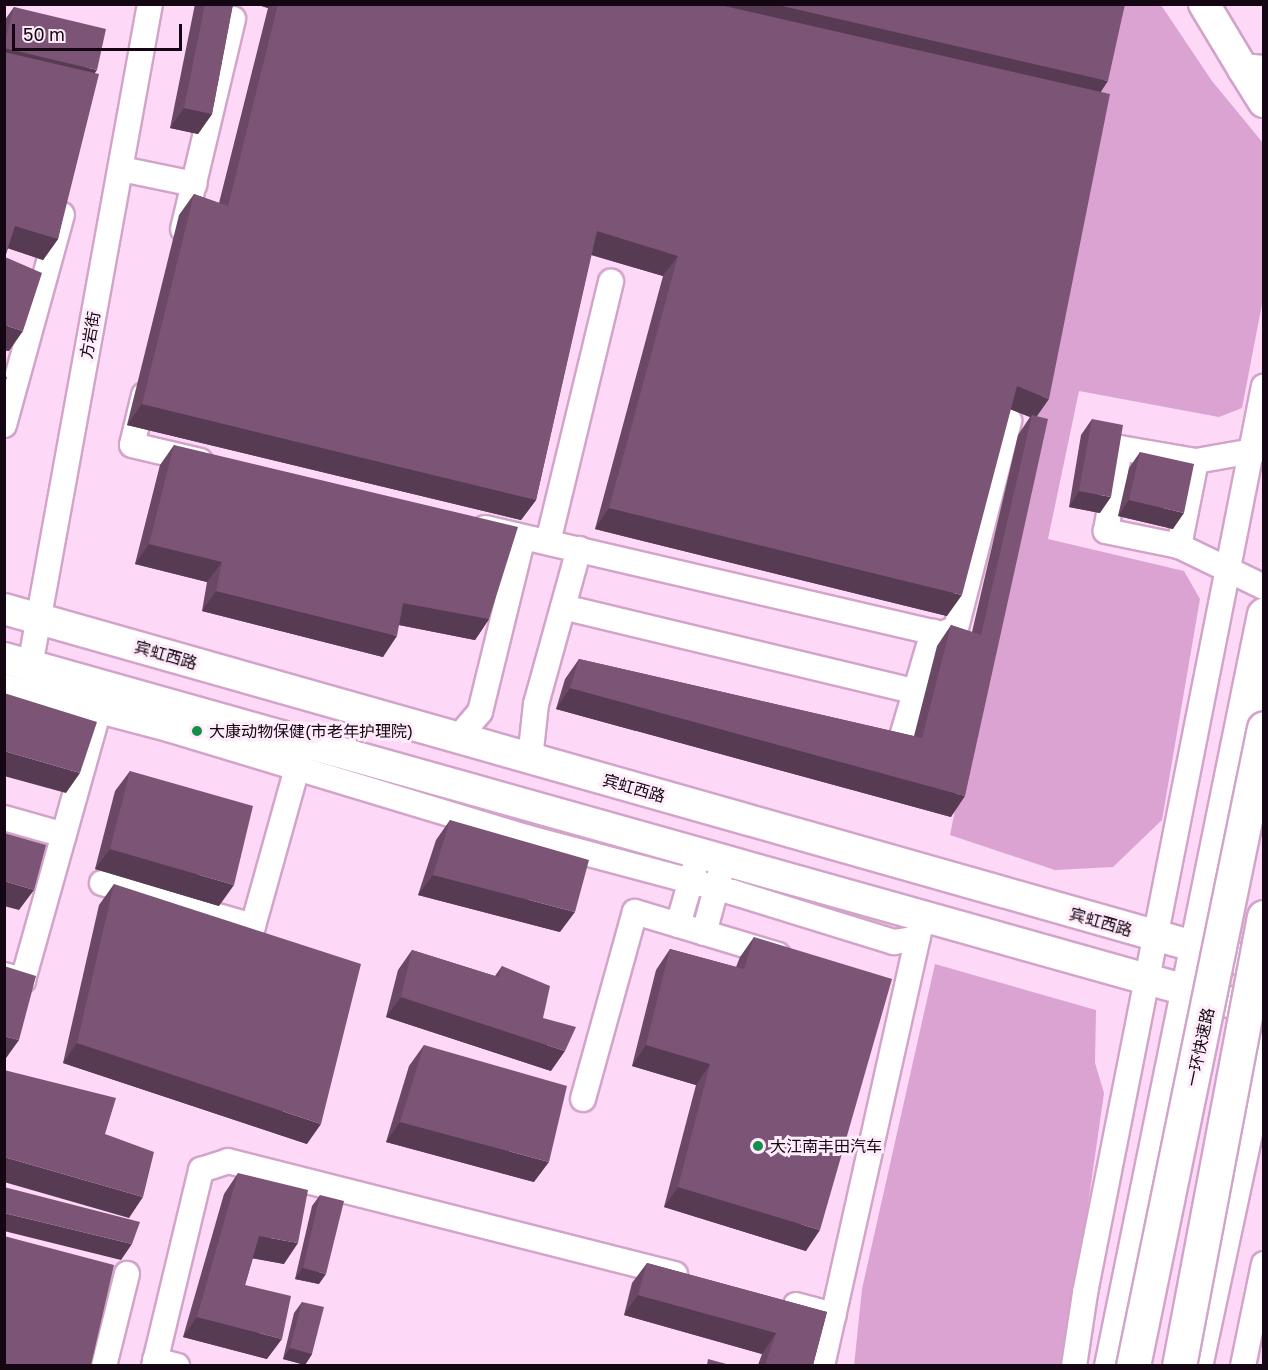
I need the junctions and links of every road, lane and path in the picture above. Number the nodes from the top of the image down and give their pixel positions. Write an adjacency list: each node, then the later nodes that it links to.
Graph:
1 (150, 4): 6 (street, 方岩街)
2 (1204, 4): 4 (main road)
3 (233, 19): 7 (street)
4 (1253, 70): 5 (main road)
5 (1263, 102)
6 (121, 169): 7 (street); 29 (street, 方岩街)
7 (194, 184): 9 (street)
8 (67, 198): 12 (street)
9 (178, 252)
10 (611, 281): 21 (street)
11 (148, 377): 18 (street)
12 (11, 379): 15 (street)
13 (1263, 386): 16 (street)
14 (1009, 421): 30 (street)
15 (4, 425)
16 (1257, 449): 17 (street); 24 (street)
17 (1196, 461): 22 (street); 22 (street)
18 (224, 466)
19 (466, 523): 20 (street)
20 (523, 537): 21 (street); 36 (street)
21 (548, 542): 23 (street)
22 (1179, 546): 24 (street)
23 (579, 549): 26 (street); 30 (street)
24 (1227, 568): 25 (street); 50 (street)
25 (1263, 587)
26 (563, 607): 33 (street); 39 (street)
27 (4, 609): 29 (main road, 宾虹西路)
28 (1263, 614): 51 (highway)
29 (38, 619): 31 (street, 方岩街); 36 (main road, 宾虹西路)
30 (933, 632): 33 (street)
31 (17, 662): 34 (main road)
32 (4, 686): 34 (street)
33 (914, 691): 37 (street)
34 (102, 699): 38 (main road); 41 (street)
35 (1263, 728): 70 (highway, 一环快速路, bridge)
36 (458, 738): 39 (main road, 宾虹西路)
37 (901, 740)
38 (300, 755): 42 (main road); 43 (street); 44 (street)
39 (530, 759): 50 (main road, 宾虹西路)
40 (4, 818): 41 (street)
41 (64, 835): 54 (street)
42 (711, 856): 43 (street); 45 (street); 48 (main road)
43 (691, 881): 45 (street); 47 (street)
44 (102, 883)
45 (716, 888): 48 (street); 49 (street)
46 (1263, 917): 71 (highway, bridge)
47 (678, 925): 49 (street); 59 (street)
48 (920, 926): 55 (main road); 64 (street)
49 (704, 933): 52 (street)
50 (1155, 937): 51 (main road, 宾虹西路); 55 (street)
51 (1195, 949): 53 (main road, 宾虹西路); 56 (highway)
52 (801, 962)
53 (1263, 966)
54 (4, 975)
55 (1147, 978): 56 (main road); 68 (street)
56 (1186, 991): 57 (main road); 69 (highway)
57 (1263, 1012)
58 (1263, 1044): 72 (highway)
59 (583, 1099)
60 (1263, 1264): 73 (street)
61 (127, 1274): 66 (street)
62 (697, 1280): 65 (street)
63 (777, 1300): 64 (street)
64 (834, 1315): 67 (street)
65 (162, 1364)
66 (104, 1365)
67 (822, 1365)
68 (1074, 1365)
69 (1111, 1365)
70 (1133, 1365)
71 (1179, 1365)
72 (1195, 1365)
73 (1243, 1365)

